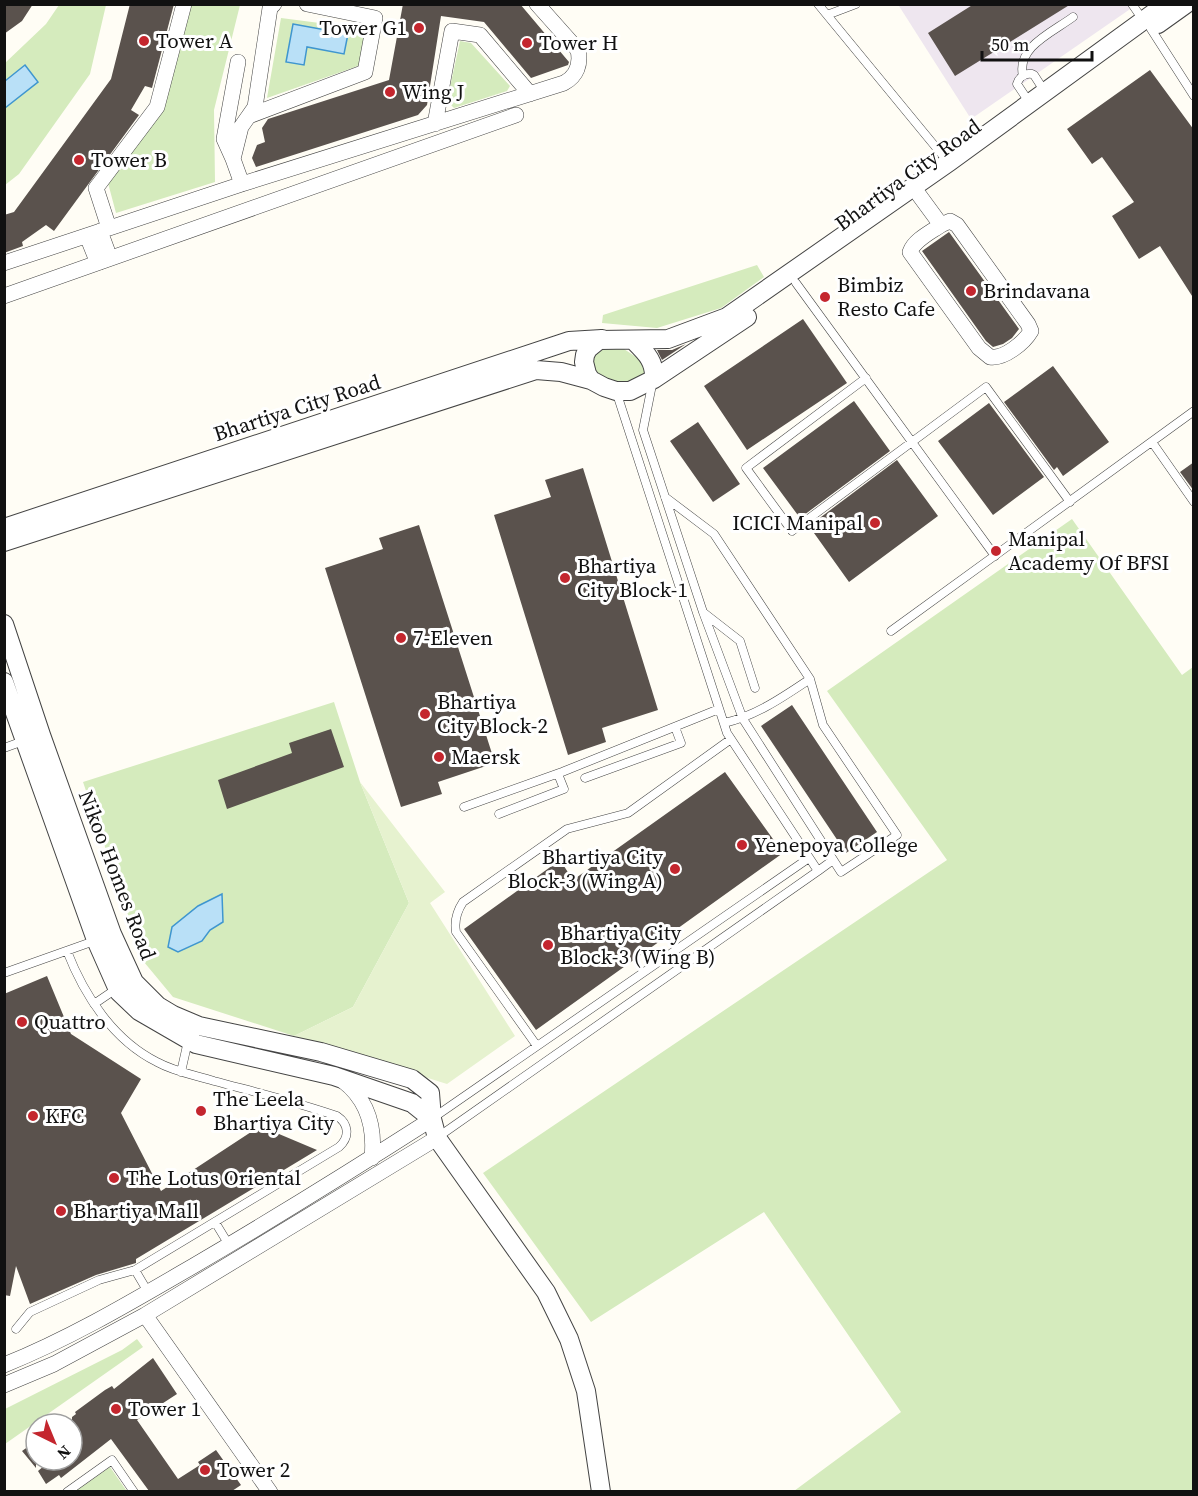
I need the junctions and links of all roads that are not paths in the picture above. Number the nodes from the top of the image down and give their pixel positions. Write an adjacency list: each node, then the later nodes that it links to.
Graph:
1 (184, 4): 27 (street)
2 (274, 4): 20 (street)
3 (307, 4): 20 (street)
4 (537, 4): 16 (street)
5 (818, 4): 10 (lane)
6 (856, 4): 10 (lane)
7 (1132, 4): 12 (lane)
8 (1166, 4): 12 (street, Bhartiya City Road)
9 (1186, 4): 12 (street, Bhartiya City Road)
10 (827, 15): 23 (lane)
11 (1073, 17): 14 (lane)
12 (1147, 24): 15 (street, Bhartiya City Road); 17 (lane); 25 (street, Bhartiya City Road)
13 (238, 62): 22 (street)
14 (1023, 76): 15 (lane); 18 (lane)
15 (1046, 92): 18 (street, Bhartiya City Road)
16 (530, 94): 21 (street); 21 (street)
17 (1194, 96)
18 (1030, 103): 23 (street, Bhartiya City Road)
19 (516, 115): 28 (street)
20 (249, 116): 22 (street)
21 (435, 124): 24 (street)
22 (233, 159): 24 (street)
23 (949, 162): 33 (street, Bhartiya City Road)
24 (242, 184): 27 (street)
25 (919, 195): 26 (street); 30 (street, Bhartiya City Road)
26 (941, 225): 26 (street)
27 (99, 232): 28 (street); 29 (street)
28 (100, 262): 31 (street)
29 (4, 263)
30 (796, 284): 34 (lane); 35 (street, Bhartiya City Road)
31 (4, 296)
32 (606, 339): 33 (street, Bhartiya City Road); 36 (street); 44 (street, Bhartiya City Road)
33 (634, 341): 35 (street)
34 (867, 378): 39 (lane); 39 (lane)
35 (654, 379): 37 (street, Bhartiya City Road); 41 (lane)
36 (591, 380): 37 (street, Bhartiya City Road); 45 (street, Bhartiya City Road)
37 (616, 391): 53 (lane)
38 (1194, 411): 40 (lane)
39 (913, 442): 42 (lane); 46 (lane)
40 (1152, 442): 42 (lane); 43 (lane)
41 (665, 497): 47 (lane); 50 (lane)
42 (1070, 501): 46 (lane)
43 (1194, 502)
44 (4, 528)
45 (4, 542)
46 (995, 556): 49 (lane)
47 (703, 612): 52 (lane); 54 (lane)
48 (4, 624): 57 (street, Nikoo Homes Road)
49 (891, 632)
50 (810, 679): 54 (lane); 65 (lane)
51 (4, 682): 57 (street, Nikoo Homes Road)
52 (755, 688)
53 (719, 709): 55 (lane); 56 (lane)
54 (743, 719): 55 (lane); 65 (lane)
55 (724, 723): 58 (lane)
56 (675, 727): 60 (lane); 61 (lane)
57 (33, 738): 59 (lane); 67 (street, Nikoo Homes Road)
58 (731, 739): 64 (lane); 73 (lane)
59 (4, 748)
60 (558, 774): 62 (lane); 63 (lane)
61 (585, 778)
62 (464, 807)
63 (499, 814)
64 (809, 858): 66 (lane); 73 (lane)
65 (833, 860): 66 (lane)
66 (818, 871): 77 (lane)
67 (104, 937): 68 (lane); 70 (street, Nikoo Homes Road); 76 (street, Nikoo Homes Road)
68 (67, 951): 69 (lane); 71 (lane)
69 (4, 973)
70 (117, 988): 71 (lane); 72 (street, Nikoo Homes Road)
71 (94, 1004): 74 (lane)
72 (188, 1040): 74 (lane); 75 (street, Nikoo Homes Road)
73 (537, 1046): 76 (lane)
74 (181, 1072): 79 (lane)
75 (339, 1077): 76 (street, Nikoo Homes Road); 78 (street)
76 (432, 1119): 77 (street); 78 (street)
77 (437, 1138): 81 (street); 91 (street)
78 (372, 1158): 80 (street)
79 (215, 1222): 80 (lane); 82 (lane)
80 (222, 1249): 81 (street); 83 (street)
81 (224, 1268): 84 (street)
82 (135, 1270): 83 (lane); 85 (lane)
83 (148, 1292): 86 (street)
84 (145, 1315): 87 (street); 90 (street)
85 (16, 1329)
86 (4, 1365)
87 (4, 1385)
88 (67, 1491): 89 (lane)
89 (134, 1491)
90 (270, 1491)
91 (601, 1491)

